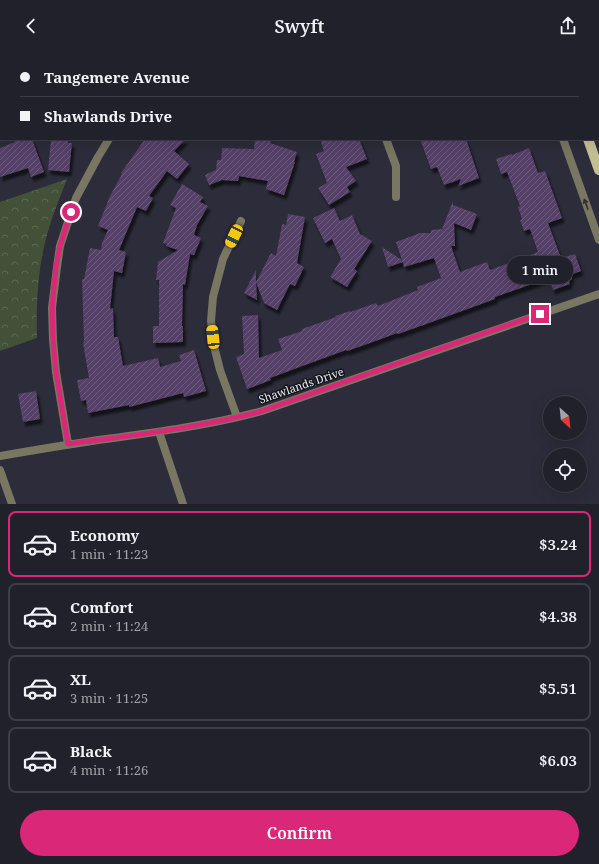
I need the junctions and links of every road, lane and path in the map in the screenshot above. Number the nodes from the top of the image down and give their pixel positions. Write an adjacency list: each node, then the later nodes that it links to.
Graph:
1 (108, 140): 12 (street)
2 (386, 140): 6 (street)
3 (562, 140): 8 (street, one-way to 3)
4 (588, 140): 5 (main road)
5 (599, 170)
6 (396, 197)
7 (241, 221): 10 (street)
8 (599, 240)
9 (599, 294): 10 (street, Shawlands Drive)
10 (237, 418): 11 (street, Shawlands Drive)
11 (159, 432): 12 (street, Shawlands Drive); 16 (street)
12 (68, 444): 13 (street, Shawlands Drive)
13 (0, 456)
14 (0, 470): 15 (street)
15 (12, 504)
16 (183, 504)

